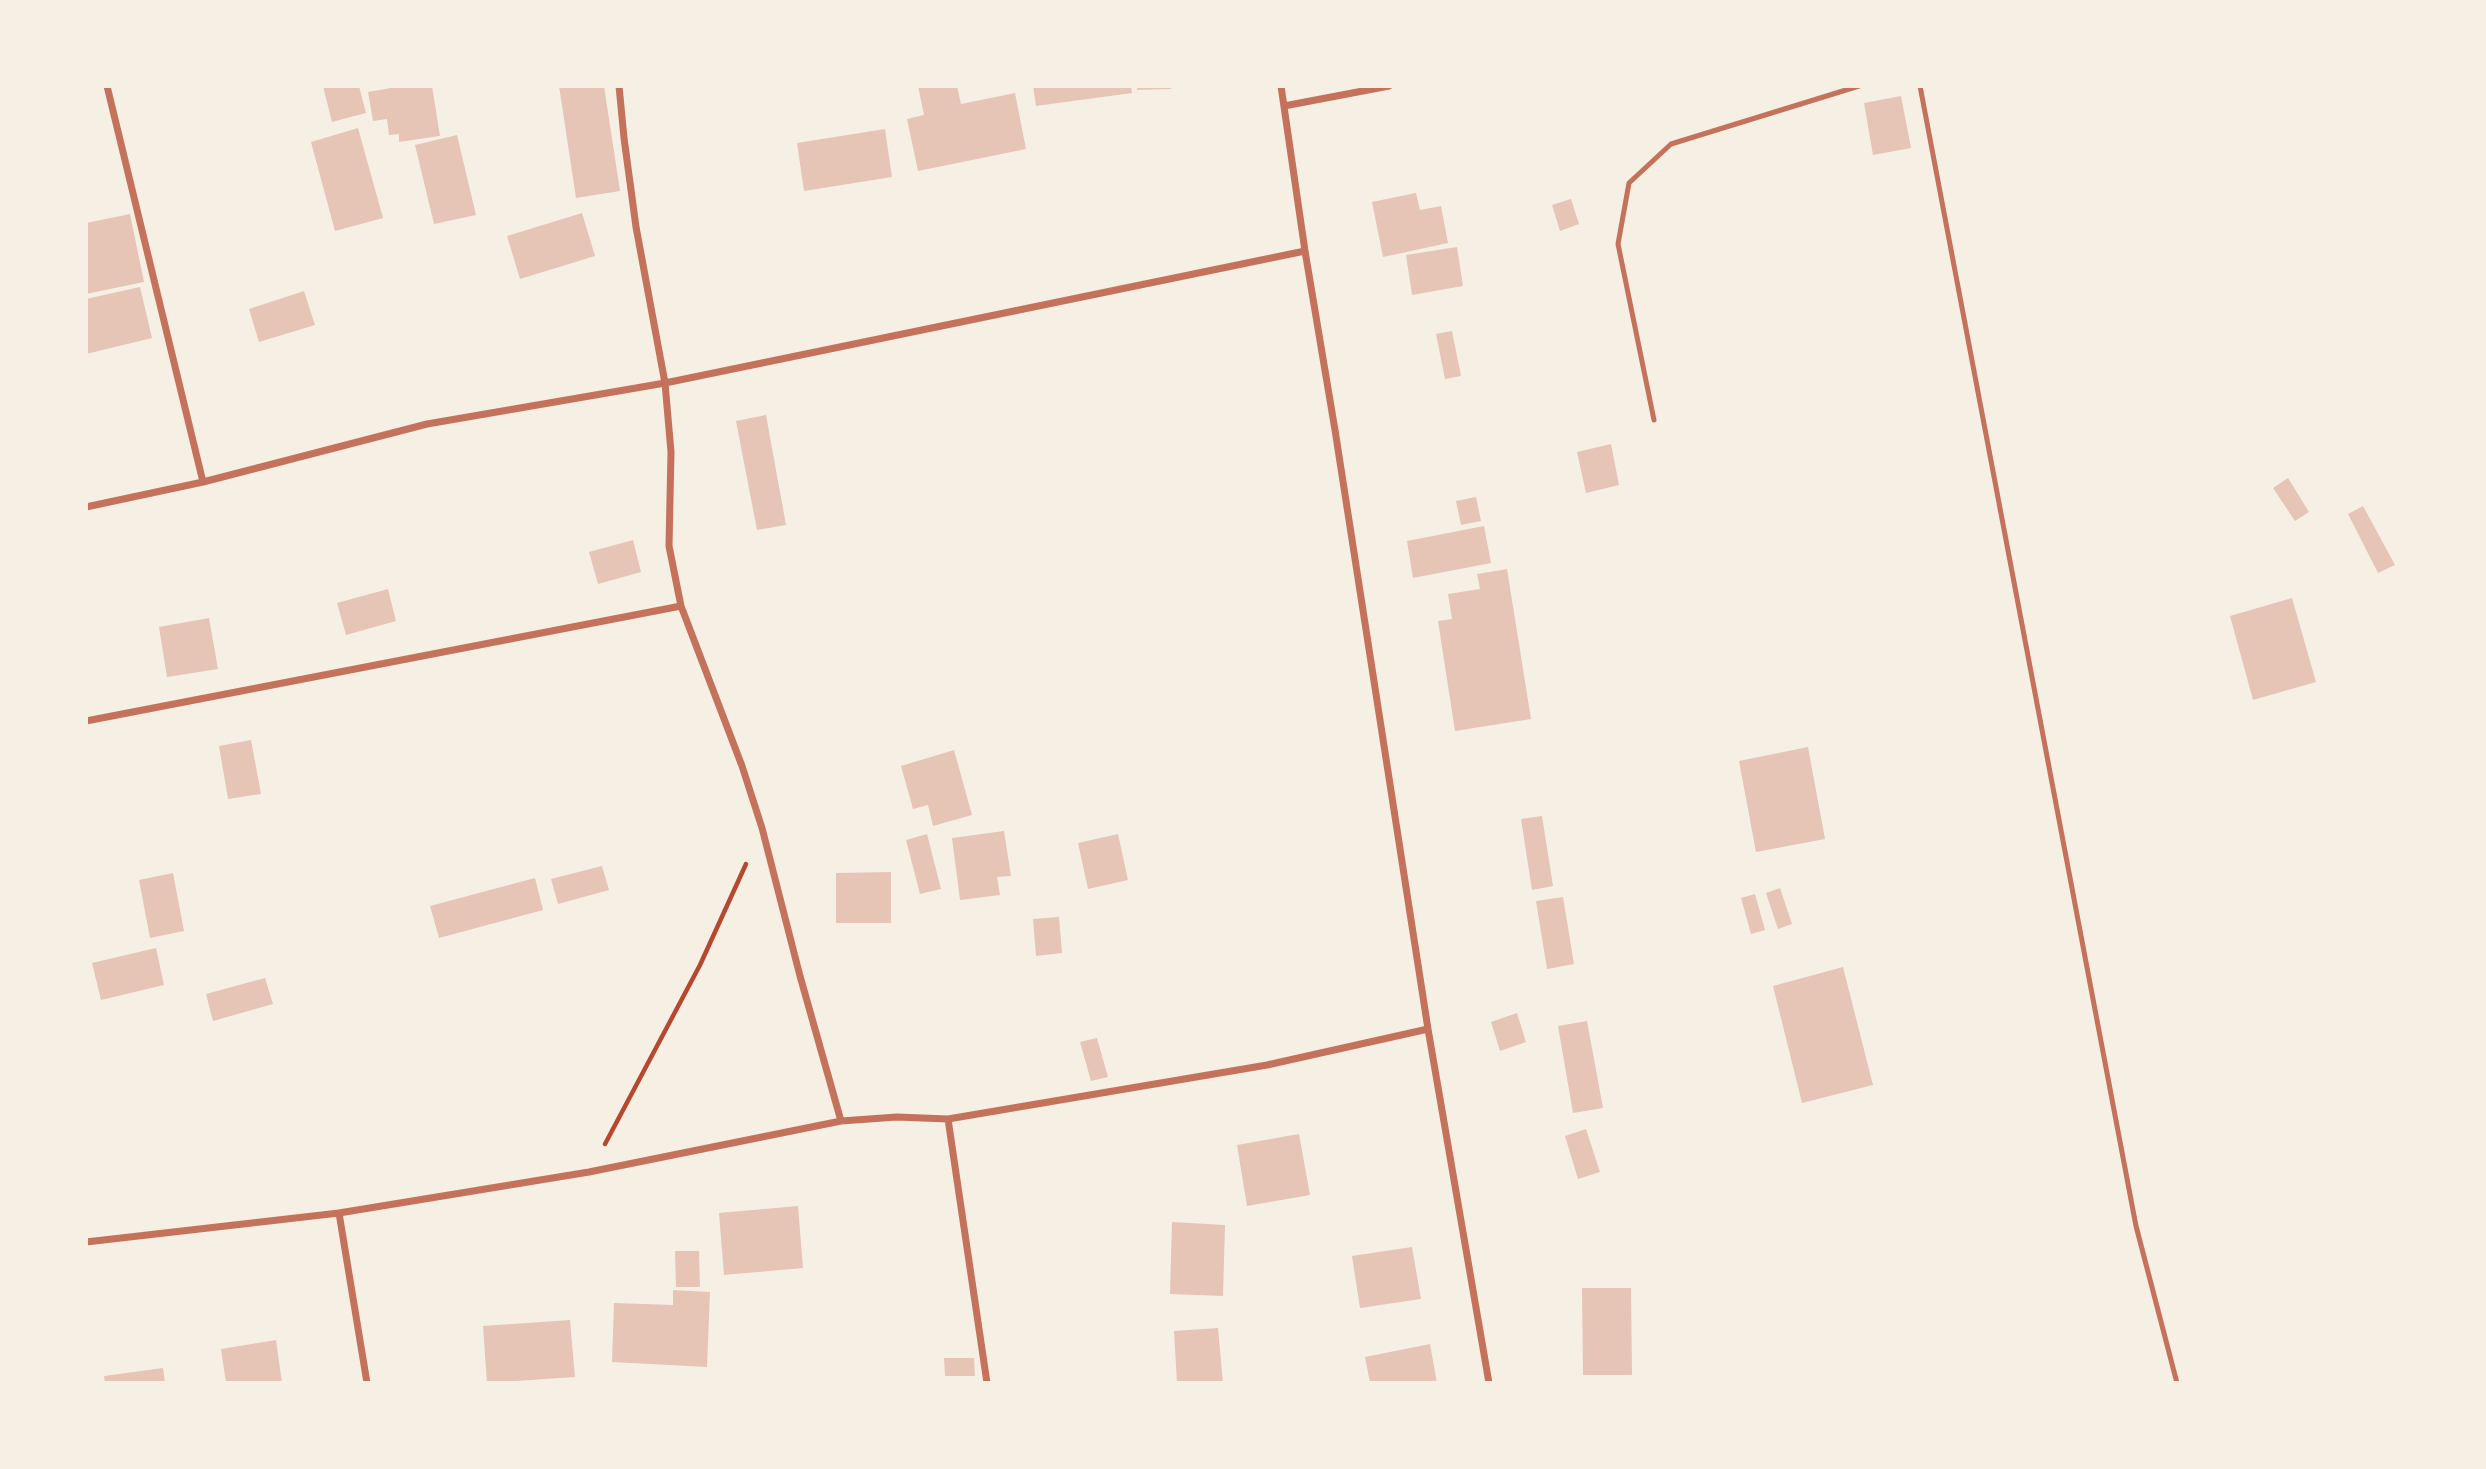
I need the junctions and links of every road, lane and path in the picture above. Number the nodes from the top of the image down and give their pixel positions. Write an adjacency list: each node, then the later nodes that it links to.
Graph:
1 (107, 86): 11 (street)
2 (620, 86): 9 (street)
3 (1281, 86): 7 (street)
4 (1389, 86): 7 (street)
5 (1859, 86): 10 (lane)
6 (1920, 86): 25 (lane)
7 (1284, 106): 8 (street)
8 (1305, 251): 9 (street); 16 (street)
9 (665, 383): 11 (street); 13 (street)
10 (1654, 420)
11 (203, 482): 12 (street)
12 (86, 507)
13 (681, 606): 14 (street); 15 (street)
14 (86, 721)
15 (762, 828): 18 (street); 19 (path)
16 (1428, 1029): 17 (street); 24 (street)
17 (948, 1119): 18 (street); 23 (street)
18 (841, 1121): 19 (street)
19 (589, 1172): 20 (street)
20 (339, 1213): 21 (street); 22 (street)
21 (86, 1242)
22 (367, 1383)
23 (987, 1383)
24 (1489, 1383)
25 (2177, 1383)

